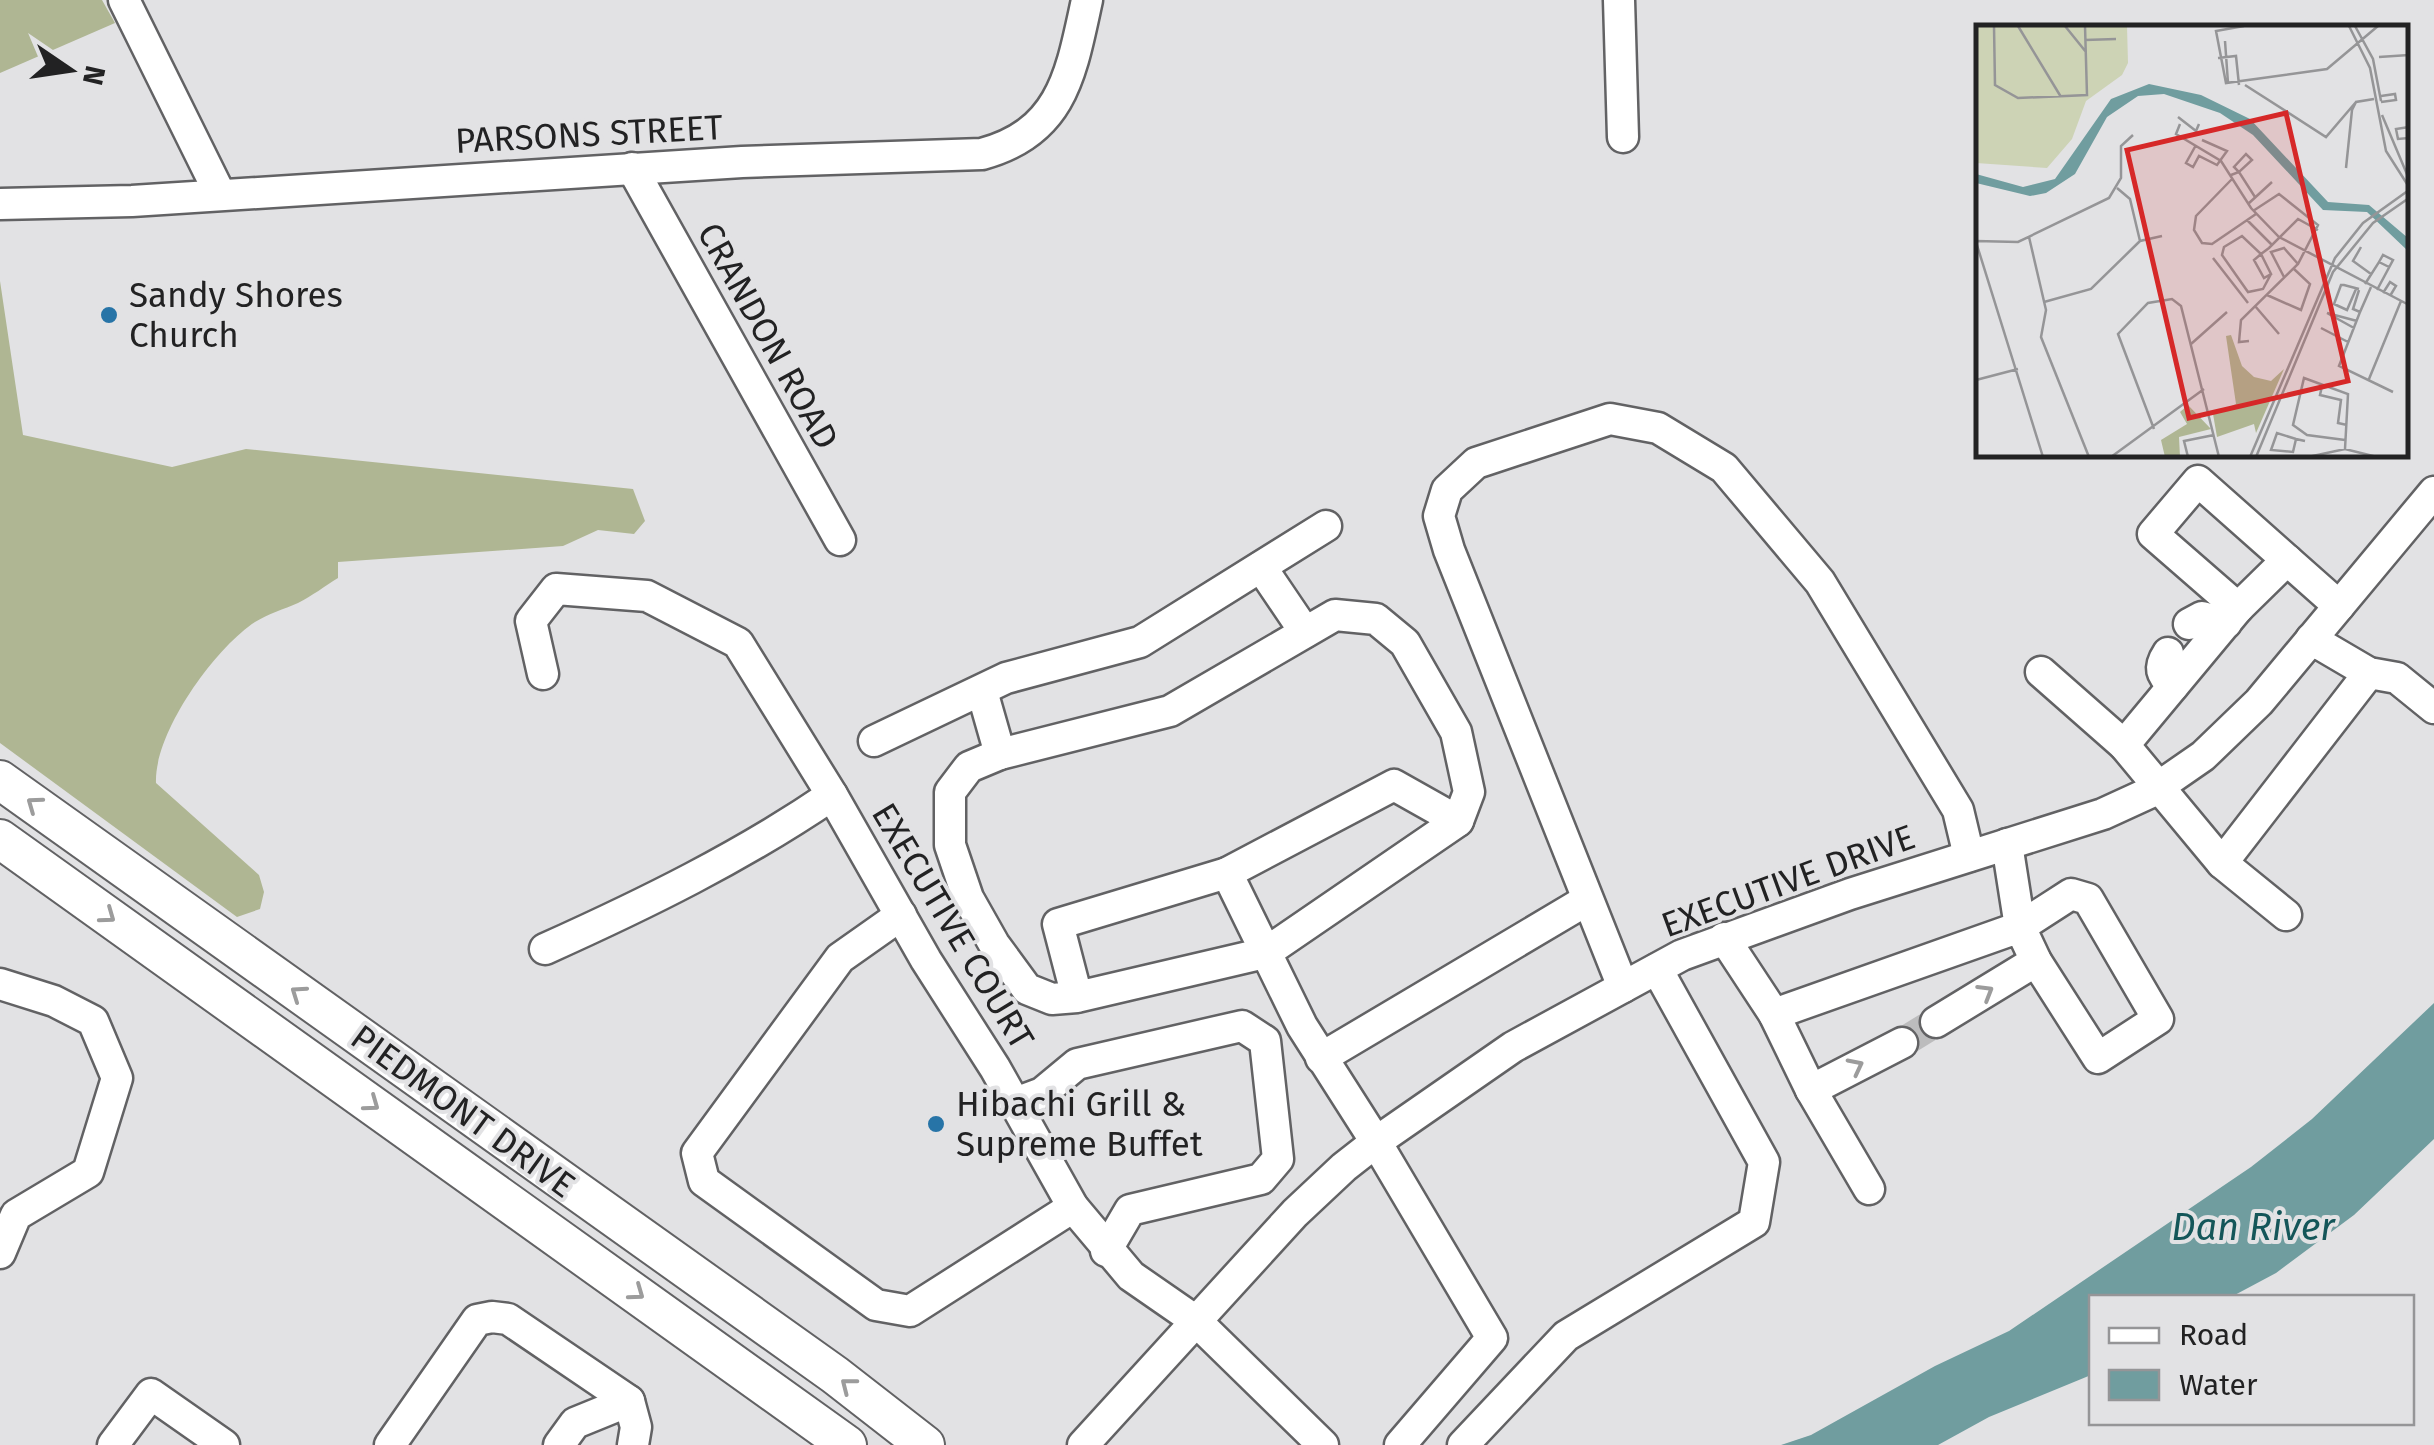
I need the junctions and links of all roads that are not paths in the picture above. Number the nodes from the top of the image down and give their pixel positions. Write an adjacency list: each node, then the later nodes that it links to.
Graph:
1 (124, 0): 6 (street)
2 (1087, 0): 5 (street, PARSONS STREET)
3 (1619, 0): 4 (street)
4 (1623, 137)
5 (632, 168): 6 (street, PARSONS STREET); 10 (street, CRANDON ROAD)
6 (220, 194): 7 (street, PARSONS STREET)
7 (0, 204)
8 (2434, 492): 13 (street, EXECUTIVE DRIVE)
9 (1326, 526): 12 (street)
10 (840, 540)
11 (2287, 560): 13 (street); 14 (street); 14 (street)
12 (1261, 567): 16 (street); 23 (street)
13 (2339, 606): 17 (street, EXECUTIVE DRIVE)
14 (2232, 615): 15 (street); 22 (street)
15 (2189, 624)
16 (1305, 632): 27 (street); 31 (street)
17 (2311, 640): 20 (street); 29 (street, EXECUTIVE DRIVE)
18 (2168, 653): 22 (street)
19 (2040, 672): 26 (street)
20 (2369, 673): 24 (street); 35 (street)
21 (544, 674): 30 (street, EXECUTIVE COURT)
22 (2173, 686): 26 (street)
23 (982, 691): 25 (street); 27 (street)
24 (2434, 708)
25 (874, 741)
26 (2124, 744): 29 (street)
27 (1000, 754): 48 (street)
28 (0, 780): 73 (main road, PIEDMONT DRIVE, one-way to 28)
29 (2158, 788): 33 (street, EXECUTIVE DRIVE); 35 (street)
30 (832, 795): 38 (street, EXECUTIVE COURT); 42 (street)
31 (1458, 821): 36 (street); 43 (street)
32 (0, 838): 72 (main road, PIEDMONT DRIVE, one-way to 72)
33 (2007, 844): 34 (street, EXECUTIVE DRIVE); 40 (street)
34 (1969, 856): 37 (street); 41 (street, EXECUTIVE DRIVE)
35 (2222, 864): 39 (street)
36 (1228, 874): 43 (street); 48 (street)
37 (1587, 900): 47 (street); 54 (street)
38 (901, 915): 56 (street, EXECUTIVE COURT); 61 (street)
39 (2286, 915)
40 (2020, 927): 44 (street); 44 (street); 49 (street)
41 (1724, 938): 45 (street, EXECUTIVE DRIVE); 49 (street)
42 (545, 949)
43 (1265, 953): 48 (street); 51 (street)
44 (2036, 961): 50 (street, one-way to 44)
45 (1657, 969): 47 (street, EXECUTIVE DRIVE); 77 (street)
46 (0, 984): 62 (street)
47 (1623, 987): 57 (street, EXECUTIVE DRIVE)
48 (1076, 998)
49 (1774, 1014): 55 (street)
50 (1936, 1022)
51 (1302, 1026): 52 (street); 54 (street)
52 (1265, 1041): 56 (street); 58 (street)
53 (1902, 1043): 55 (street, one-way to 53)
54 (1321, 1058): 57 (street)
55 (1811, 1090): 59 (street)
56 (1015, 1103): 61 (street, EXECUTIVE COURT)
57 (1376, 1142): 60 (street, EXECUTIVE DRIVE); 76 (street)
58 (1278, 1160): 60 (street); 63 (street)
59 (1869, 1189)
60 (1310, 1199): 65 (street, EXECUTIVE DRIVE)
61 (1073, 1208): 63 (street, EXECUTIVE COURT)
62 (8, 1212): 64 (street)
63 (1106, 1250): 65 (street, EXECUTIVE COURT)
64 (0, 1253)
65 (1196, 1321): 74 (street, EXECUTIVE DRIVE); 75 (street, EXECUTIVE COURT)
66 (629, 1400): 69 (street); 70 (street); 71 (street)
67 (113, 1445): 68 (street)
68 (224, 1445)
69 (390, 1445)
70 (560, 1445)
71 (632, 1445)
72 (847, 1445)
73 (924, 1445)
74 (1083, 1445)
75 (1323, 1445)
76 (1400, 1445)
77 (1463, 1445)

